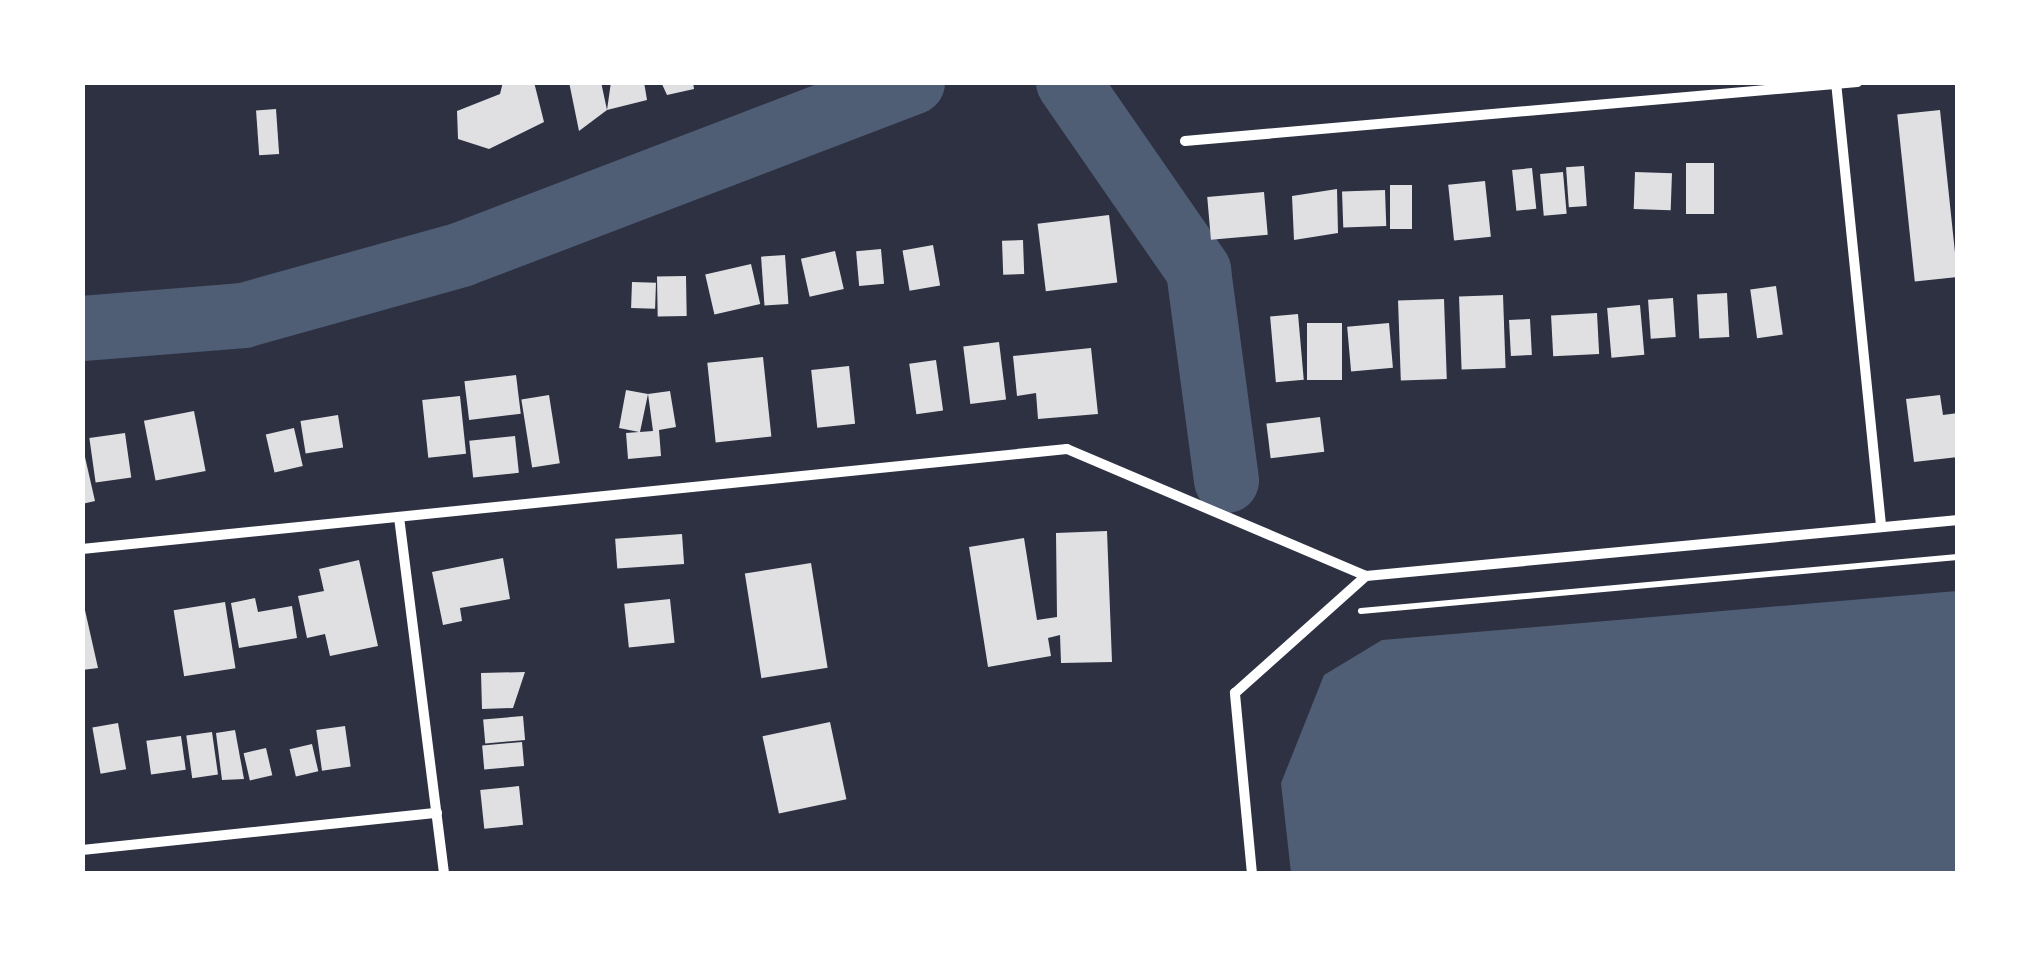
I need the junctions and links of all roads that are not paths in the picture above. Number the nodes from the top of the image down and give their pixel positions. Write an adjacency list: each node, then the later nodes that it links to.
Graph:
1 (1857, 82): 2 (street)
2 (1836, 83): 3 (street); 6 (street)
3 (1186, 141)
4 (399, 516): 7 (street); 8 (street); 9 (street)
5 (1958, 520): 6 (street)
6 (1881, 526): 8 (street)
7 (82, 549)
8 (1366, 576): 12 (street)
9 (436, 813): 10 (street); 11 (street)
10 (82, 850)
11 (444, 874)
12 (1252, 874)

